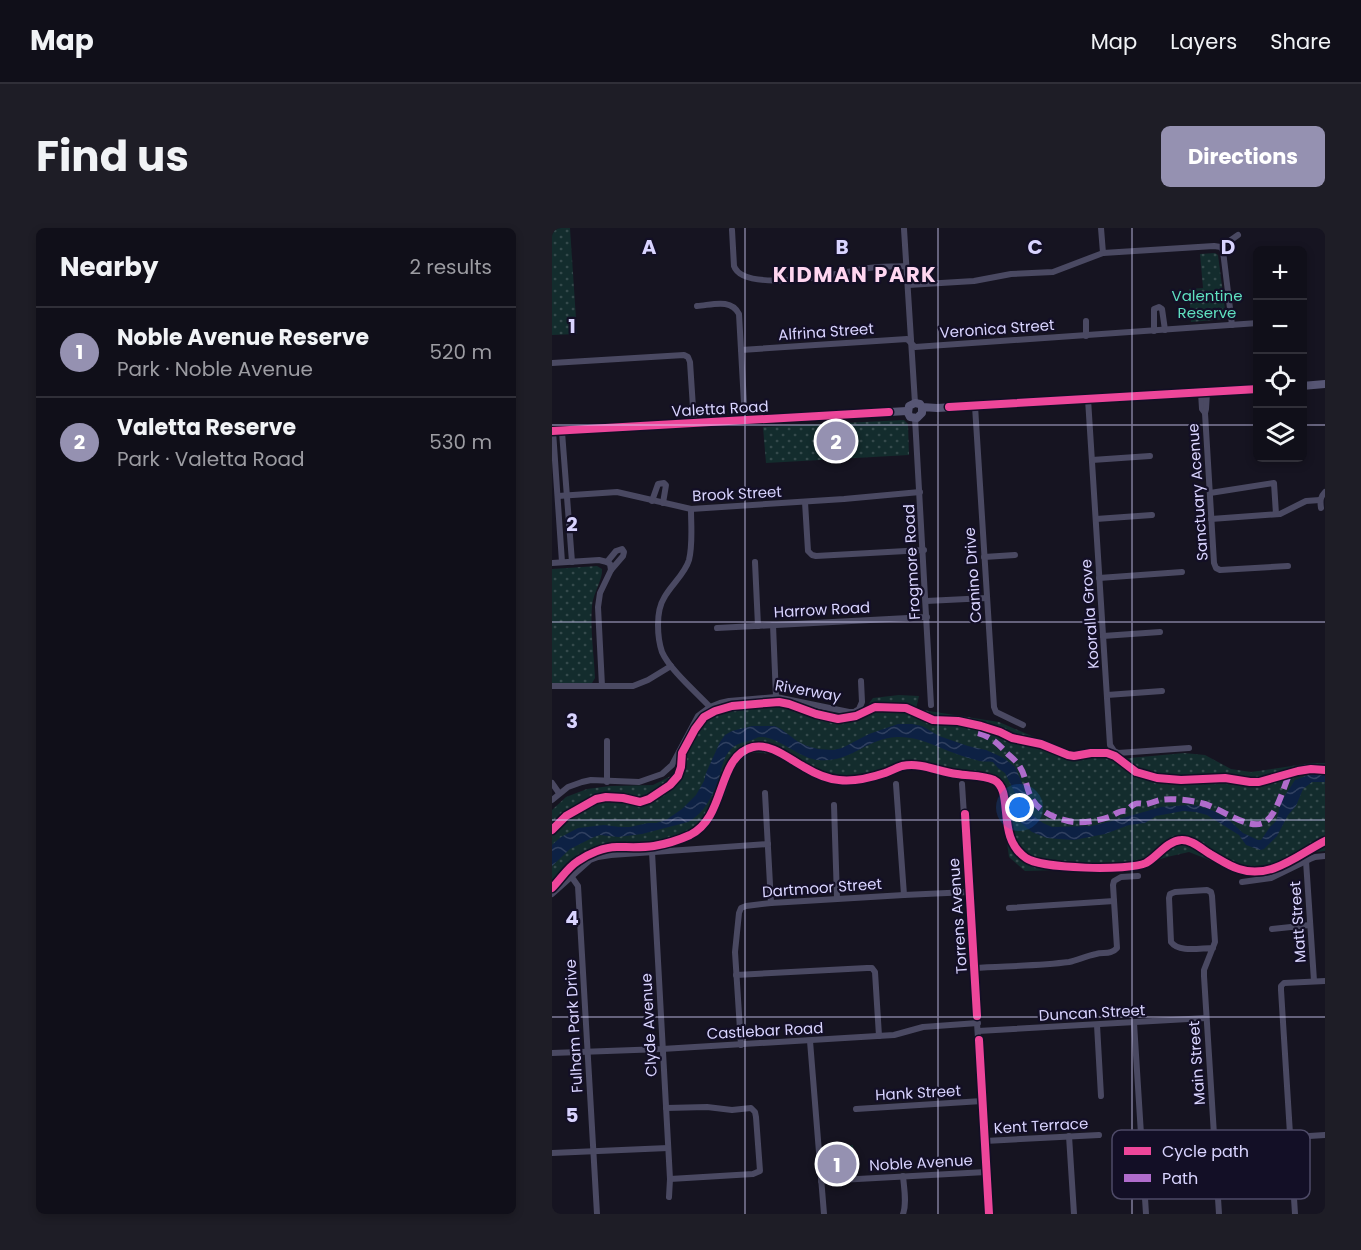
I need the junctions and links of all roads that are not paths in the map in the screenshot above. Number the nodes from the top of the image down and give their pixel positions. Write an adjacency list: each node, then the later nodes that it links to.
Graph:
1 (904, 228): 7 (street)
2 (1101, 228): 6 (street)
3 (732, 230): 7 (street)
4 (1238, 235): 5 (street)
5 (1221, 247): 6 (street); 12 (street)
6 (1102, 253): 8 (street)
7 (906, 266): 8 (street)
8 (908, 285): 16 (street)
9 (697, 306): 17 (street)
10 (1086, 321): 15 (street)
11 (1253, 323): 12 (street, Veronica Street)
12 (1232, 325): 13 (street, Veronica Street)
13 (1165, 330): 14 (street, Veronica Street); 14 (street)
14 (1154, 331): 15 (street, Veronica Street)
15 (1086, 336): 16 (street, Veronica Street)
16 (911, 343): 17 (street, Alfrina Street); 25 (street)
17 (741, 350): 28 (street)
18 (552, 363): 29 (street)
19 (1325, 384): 20 (street)
20 (1307, 386)
21 (1253, 389): 22 (street)
22 (1204, 392): 23 (street); 35 (street, Sanctuary Acenue)
23 (1088, 399): 24 (street); 32 (street, Kooralla Grove)
24 (975, 406): 25 (street); 50 (street, Canino Drive)
25 (920, 407): 26 (street); 27 (street)
26 (907, 411): 27 (street); 28 (street, Valetta Road)
27 (915, 418): 33 (street, Frogmore Road)
28 (745, 421): 29 (street, Valetta Road)
29 (694, 423): 30 (street, Valetta Road)
30 (556, 432): 36 (street); 37 (street)
31 (1150, 456): 32 (street)
32 (1092, 460): 46 (street, Kooralla Grove)
33 (920, 492): 40 (street, Brook Street); 48 (street, Frogmore Road)
34 (1325, 492): 38 (street)
35 (1210, 493): 44 (street); 47 (street, Sanctuary Acenue)
36 (567, 495): 37 (street, Brook Street); 39 (street, Brook Street); 52 (street)
37 (558, 496): 51 (street)
38 (1320, 500): 42 (street); 44 (street)
39 (652, 501): 41 (street, Brook Street); 41 (street)
40 (805, 502): 43 (street, Brook Street); 48 (street)
41 (663, 503): 43 (street, Brook Street)
42 (1321, 508)
43 (691, 509): 68 (street)
44 (1276, 514): 47 (street)
45 (1152, 515): 46 (street)
46 (1096, 519): 59 (street, Kooralla Grove)
47 (1211, 519): 56 (street, Sanctuary Acenue)
48 (924, 550): 61 (street, Frogmore Road)
49 (1015, 555): 50 (street)
50 (984, 557): 60 (street, Canino Drive)
51 (562, 562): 52 (street); 55 (street)
52 (572, 562): 53 (street)
53 (607, 562): 57 (street); 57 (street)
54 (755, 562): 64 (street)
55 (552, 563)
56 (1288, 566)
57 (611, 570): 71 (street)
58 (1182, 572): 59 (street)
59 (1099, 578): 67 (street, Kooralla Grove)
60 (987, 597): 61 (street); 77 (street, Canino Drive)
61 (926, 601): 62 (street, Frogmore Road)
62 (927, 617): 63 (street, Harrow Road); 75 (street, Frogmore Road)
63 (773, 625): 64 (street, Harrow Road); 74 (street)
64 (758, 626): 65 (street, Harrow Road)
65 (717, 628)
66 (1160, 632): 67 (street)
67 (1103, 636): 73 (street, Kooralla Grove)
68 (671, 666): 71 (street); 76 (street)
69 (861, 681): 74 (street, Riverway)
70 (552, 686): 71 (street)
71 (602, 686)
72 (1162, 691): 73 (street)
73 (1107, 695): 79 (street, Kooralla Grove)
74 (776, 697): 76 (street, Riverway)
75 (931, 705)
76 (710, 707): 80 (street)
77 (1023, 725)
78 (607, 741): 80 (street)
79 (1189, 748)
80 (607, 782): 84 (street)
81 (552, 783): 84 (street)
82 (896, 784): 97 (street)
83 (962, 784): 95 (street, Torrens Avenue)
84 (559, 793): 86 (street)
85 (765, 793): 88 (street)
86 (552, 800)
87 (834, 805): 98 (street)
88 (768, 844): 89 (street); 100 (street)
89 (652, 852): 92 (street); 117 (street, Clyde Avenue)
90 (1325, 856): 91 (street)
91 (1306, 861): 94 (street); 102 (street, Matt Street)
92 (571, 876): 96 (street); 118 (street, Fulham Park Drive)
93 (1138, 876): 99 (street)
94 (1242, 882)
95 (969, 892): 97 (street, Dartmoor Street); 105 (street, Torrens Avenue)
96 (552, 894)
97 (904, 895): 98 (street, Dartmoor Street)
98 (837, 898): 100 (street, Dartmoor Street)
99 (1114, 902): 101 (street); 105 (street)
100 (771, 903): 106 (street, Dartmoor Street)
101 (1009, 908)
102 (1310, 925): 103 (street); 107 (street, Matt Street)
103 (1272, 929)
104 (1213, 948): 104 (street, Main Street); 109 (street, Main Street)
105 (975, 968): 110 (street, Torrens Avenue)
106 (736, 975): 114 (street); 116 (street, Dartmoor Street)
107 (1314, 981): 108 (street); 126 (street)
108 (1325, 981)
109 (1206, 1018): 111 (street, Duncan Street); 125 (street, Main Street)
110 (978, 1023): 113 (street, Torrens Avenue); 114 (street, Castlebar Road)
111 (1134, 1023): 112 (street, Duncan Street); 124 (street)
112 (1097, 1025): 113 (street, Duncan Street); 120 (street)
113 (978, 1030): 121 (street, Torrens Avenue)
114 (879, 1036): 115 (street, Castlebar Road)
115 (810, 1041): 116 (street, Castlebar Road); 138 (street)
116 (741, 1045): 117 (street, Castlebar Road)
117 (662, 1049): 118 (street, Castlebar Road); 122 (street, Clyde Avenue)
118 (587, 1052): 119 (street, Castlebar Road); 133 (street, Fulham Park Drive)
119 (552, 1053)
120 (1101, 1096)
121 (982, 1101): 123 (street, Hank Street); 131 (street, Torrens Avenue)
122 (666, 1108): 132 (street, Clyde Avenue); 137 (street)
123 (856, 1109)
124 (1141, 1130)
125 (1213, 1130)
126 (1290, 1130)
127 (1099, 1135): 129 (street, Kent Terrace)
128 (1325, 1135): 130 (street)
129 (1069, 1136): 131 (street, Kent Terrace); 147 (street)
130 (1310, 1136)
131 (985, 1141): 135 (street, Torrens Avenue)
132 (668, 1148): 133 (street); 137 (street, Clyde Avenue)
133 (594, 1152): 134 (street); 143 (street, Fulham Park Drive)
134 (552, 1153)
135 (986, 1172): 136 (street, Noble Avenue); 146 (street, Torrens Avenue)
136 (903, 1176): 138 (street, Noble Avenue); 145 (street)
137 (670, 1179): 139 (street, Clyde Avenue)
138 (821, 1181): 144 (street)
139 (669, 1197)
140 (1145, 1199): 148 (street)
141 (1218, 1199): 149 (street, Main Street)
142 (1293, 1199): 150 (street)
143 (597, 1214)
144 (824, 1214)
145 (903, 1214)
146 (989, 1214)
147 (1074, 1214)
148 (1146, 1214)
149 (1219, 1214)
150 (1294, 1214)

